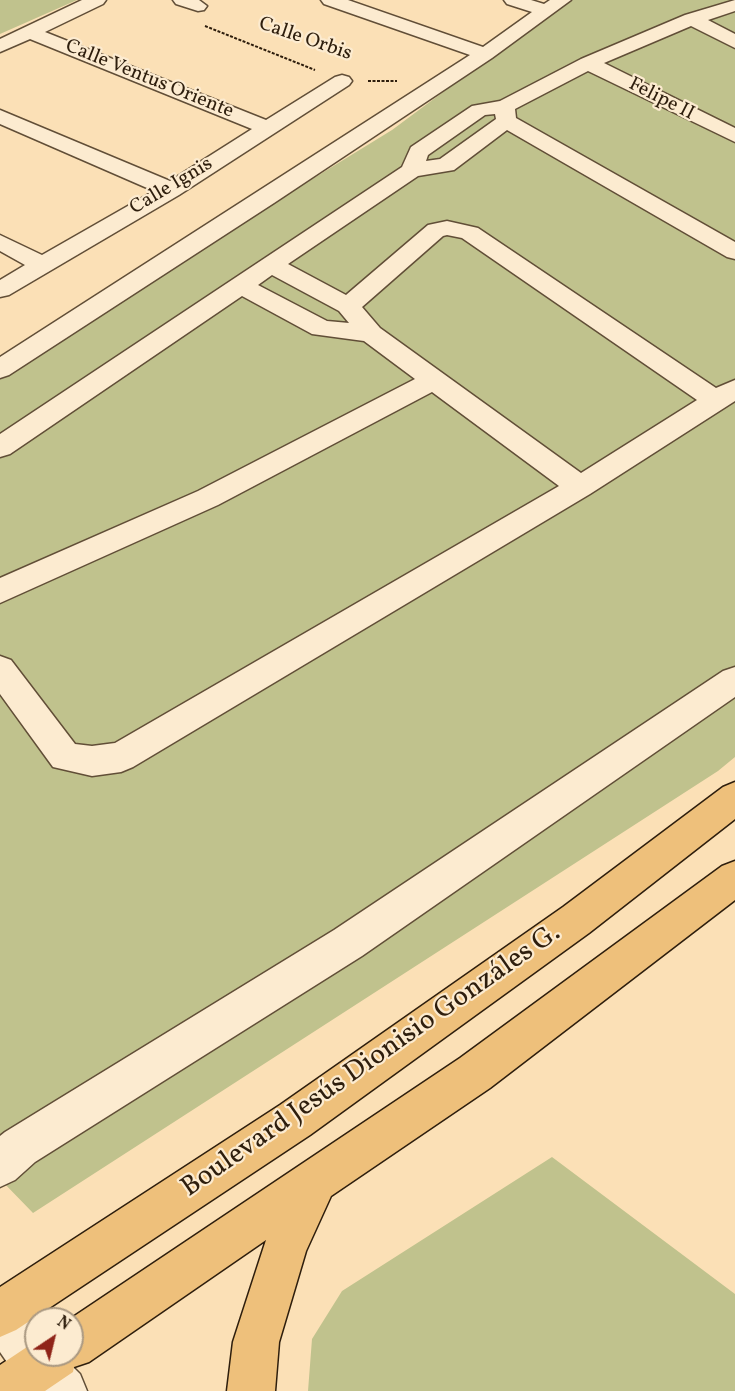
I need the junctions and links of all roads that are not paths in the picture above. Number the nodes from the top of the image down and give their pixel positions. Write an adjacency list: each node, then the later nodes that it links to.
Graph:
1 (97, 0): 7 (street)
2 (330, 0): 10 (street)
3 (513, 0): 5 (street)
4 (735, 5): 6 (street)
5 (554, 6): 10 (street)
6 (692, 19): 8 (street); 11 (street)
7 (30, 32): 9 (street); 15 (street, Calle Ventus Oriente)
8 (735, 42)
9 (0, 46)
10 (485, 54): 26 (street)
11 (588, 63): 13 (street); 16 (street, Felipe II)
12 (342, 81): 15 (street, Calle Ignis)
13 (505, 114): 19 (street); 21 (street)
14 (0, 116): 17 (street)
15 (267, 128): 17 (street, Calle Ignis)
16 (735, 136)
17 (171, 190): 20 (street, Calle Ignis)
18 (0, 242): 20 (street)
19 (735, 252)
20 (42, 265): 23 (street, Calle Ignis)
21 (272, 265): 22 (street); 24 (street)
22 (242, 286): 25 (street); 29 (street)
23 (0, 290)
24 (348, 306): 25 (street); 28 (street)
25 (371, 334): 27 (street)
26 (0, 369)
27 (435, 379): 30 (street); 31 (street)
28 (726, 394): 30 (street)
29 (0, 447)
30 (580, 487): 32 (street)
31 (0, 591)
32 (0, 669)
33 (735, 680): 36 (street)
34 (732, 805): 38 (main road, Boulevard Jesús Dionisio Gonzáles G.)
35 (735, 878): 37 (main road)
36 (0, 1165)
37 (316, 1180): 39 (main road); 40 (main road)
38 (0, 1313): 39 (street)
39 (47, 1370)
40 (251, 1391)

